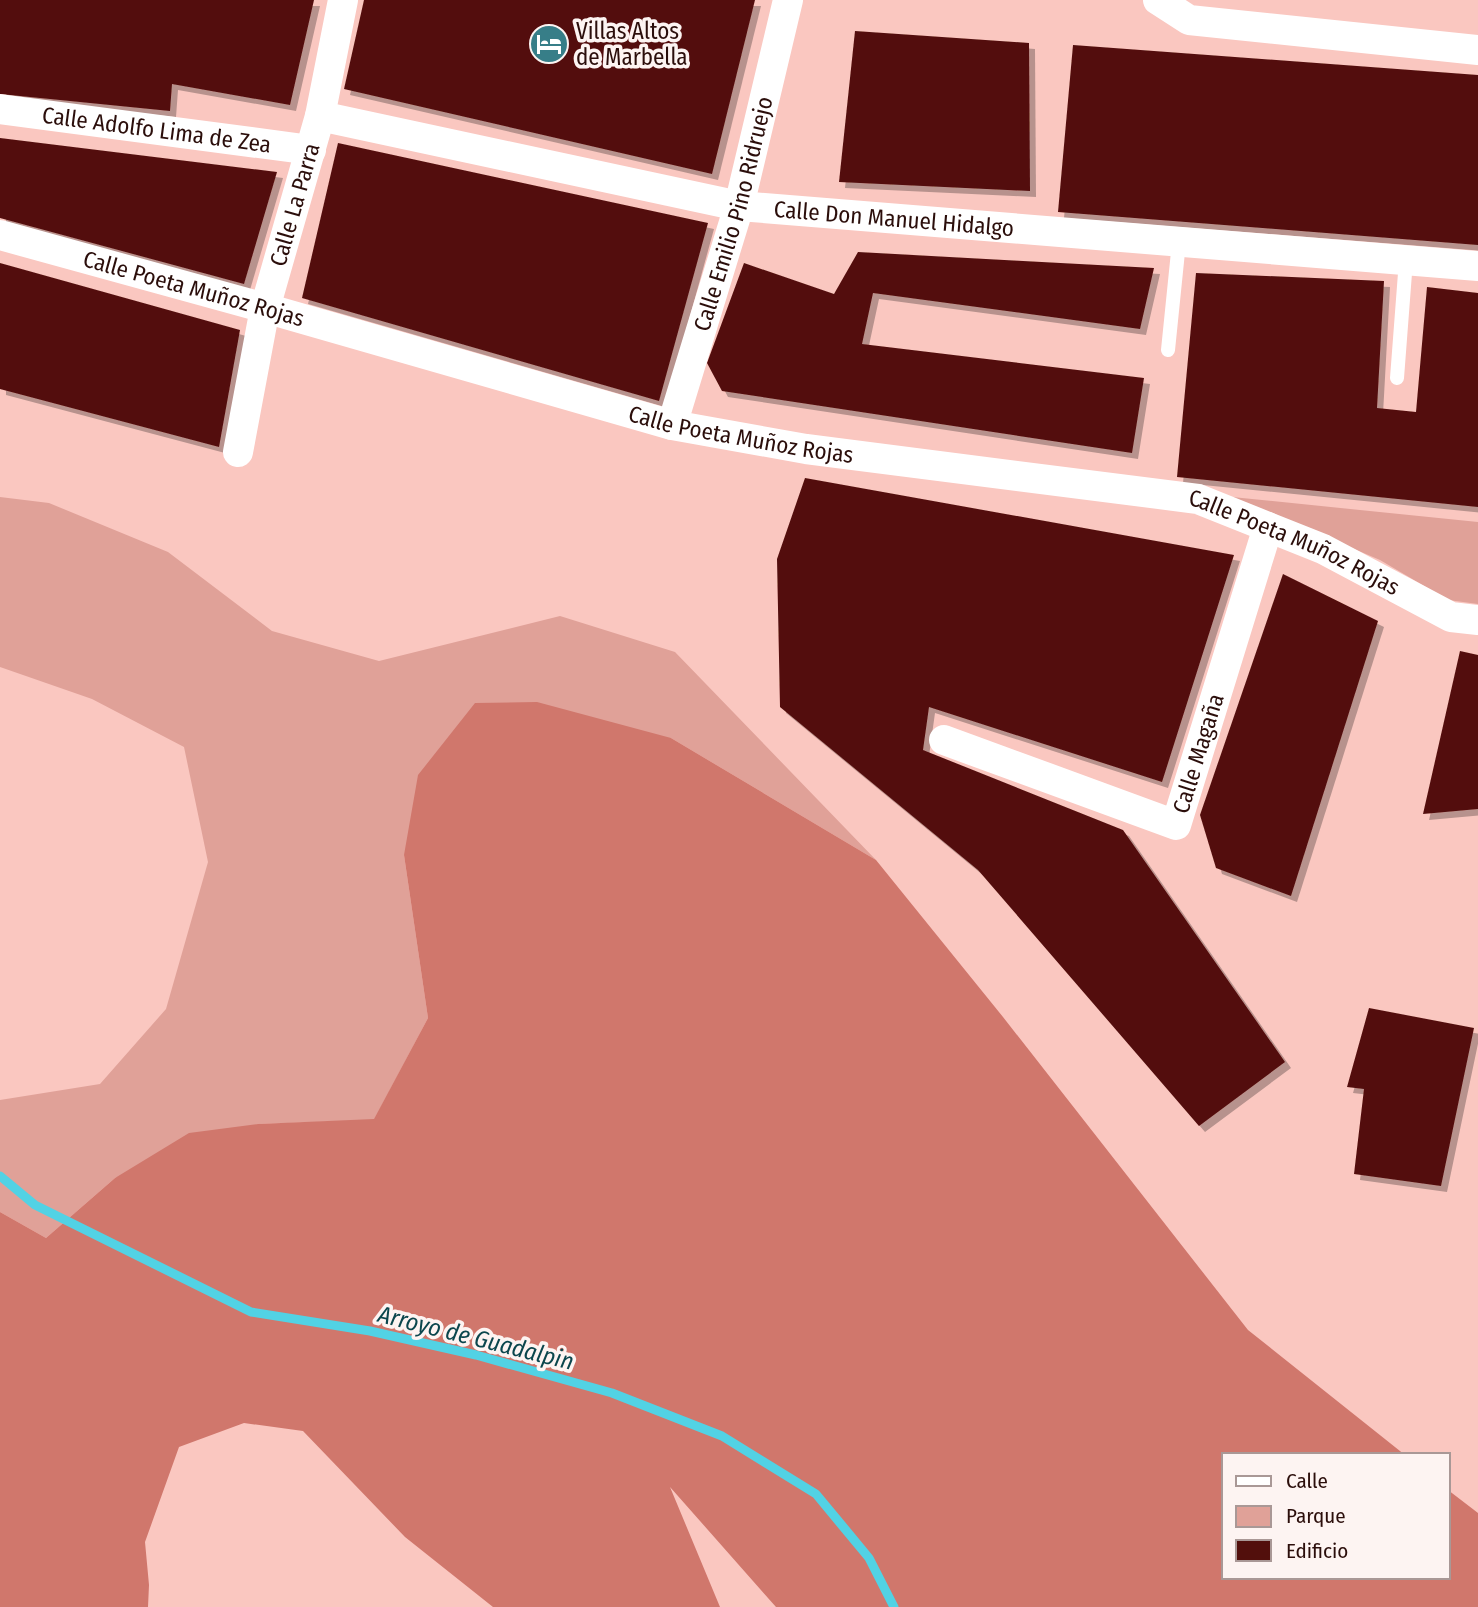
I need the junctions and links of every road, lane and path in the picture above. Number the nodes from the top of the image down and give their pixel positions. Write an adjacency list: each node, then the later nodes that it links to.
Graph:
1 (343, 0): 6 (street, Calle La Parra)
2 (788, 0): 8 (street, Calle Emilio Pino Ridruejo)
3 (1158, 0): 4 (street)
4 (1478, 51)
5 (0, 109): 7 (street, Calle Adolfo Lima de Zea)
6 (320, 116): 7 (street, Calle La Parra); 8 (street, Calle Don Manuel Hidalgo)
7 (311, 150): 13 (street, Calle La Parra)
8 (739, 206): 10 (street, Calle Don Manuel Hidalgo); 16 (street, Calle Emilio Pino Ridruejo)
9 (0, 234): 13 (street, Calle Poeta Muñoz Rojas)
10 (1178, 242): 11 (street, Calle Don Manuel Hidalgo); 14 (lane)
11 (1406, 260): 12 (street, Calle Don Manuel Hidalgo); 15 (lane)
12 (1478, 266)
13 (265, 308): 16 (street, Calle Poeta Muñoz Rojas); 17 (street, Calle La Parra)
14 (1168, 351)
15 (1397, 378)
16 (673, 425): 18 (street, Calle Poeta Muñoz Rojas)
17 (238, 452)
18 (1268, 527): 19 (street, Calle Poeta Muñoz Rojas); 20 (street, Calle Magaña)
19 (1478, 620)
20 (944, 740)

